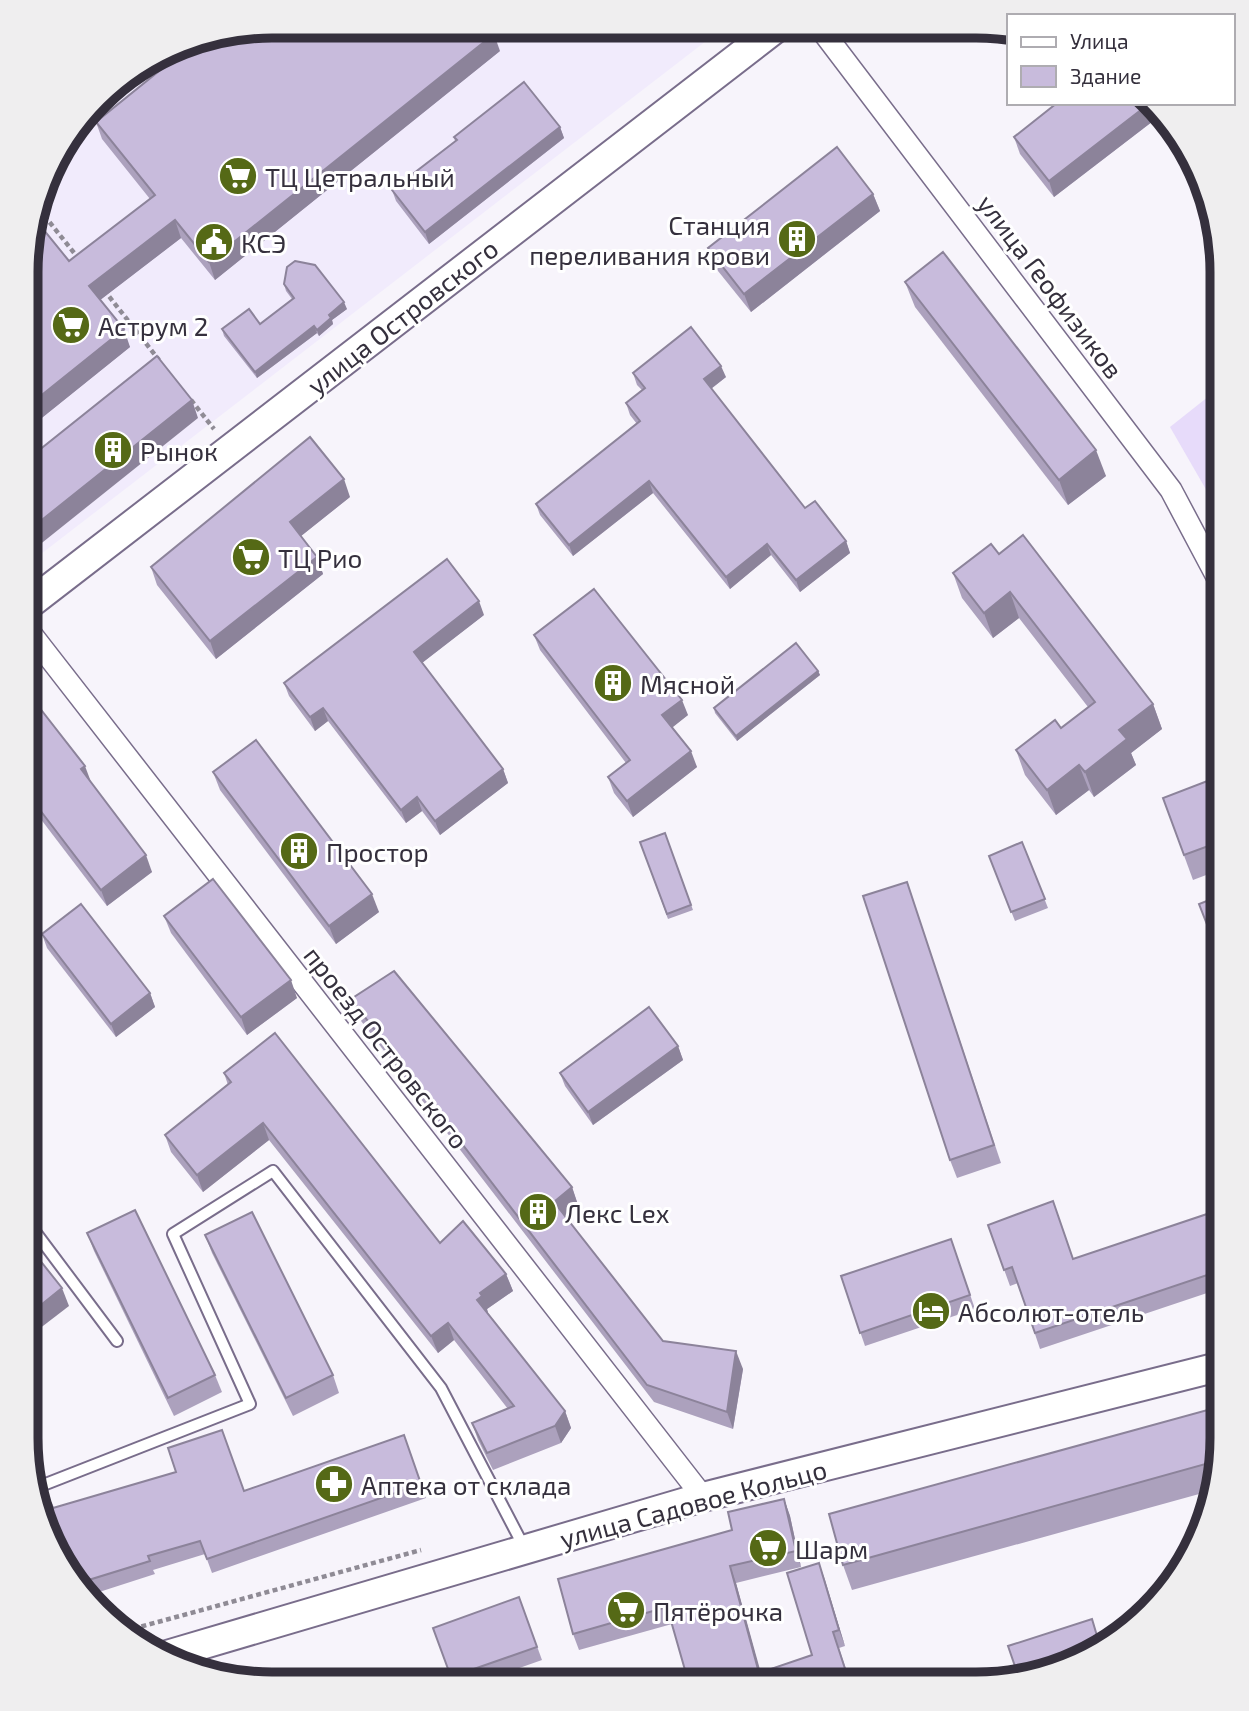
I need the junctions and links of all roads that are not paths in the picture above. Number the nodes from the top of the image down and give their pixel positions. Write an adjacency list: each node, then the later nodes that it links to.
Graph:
1 (763, 38): 4 (main road, улица Островского)
2 (828, 38): 3 (street, улица Геофизиков)
3 (1210, 564)
4 (38, 597)
5 (38, 644): 10 (street, проезд Островского)
6 (38, 1236): 7 (lane)
7 (117, 1341)
8 (1210, 1369): 10 (main road, улица Садовое Кольцо)
9 (43, 1485): 11 (lane)
10 (703, 1497): 11 (main road, улица Садовое Кольцо)
11 (525, 1550): 12 (main road, улица Садовое Кольцо)
12 (178, 1652)

